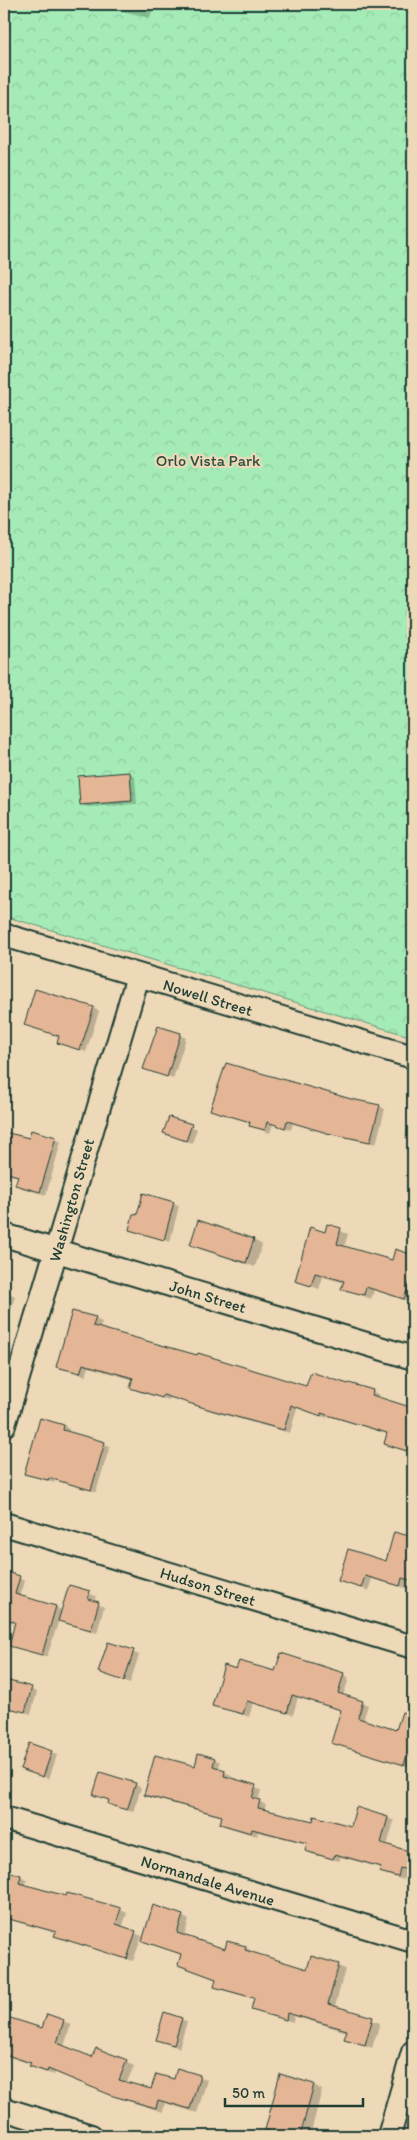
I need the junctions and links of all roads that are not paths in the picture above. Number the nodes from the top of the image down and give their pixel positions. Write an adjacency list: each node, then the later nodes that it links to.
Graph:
1 (4, 935): 2 (street, Nowell Street)
2 (138, 976): 3 (street, Nowell Street); 5 (street, Washington Street)
3 (413, 1057)
4 (4, 1235): 5 (street, John Street)
5 (57, 1251): 6 (street, John Street); 7 (street, Washington Street)
6 (413, 1358)
7 (4, 1425)
8 (4, 1524): 9 (street, Hudson Street)
9 (413, 1647)
10 (4, 1818): 11 (street, Normandale Avenue)
11 (413, 1941)
12 (413, 2052): 15 (street)
13 (4, 2110): 14 (street)
14 (91, 2136)
15 (389, 2136)

